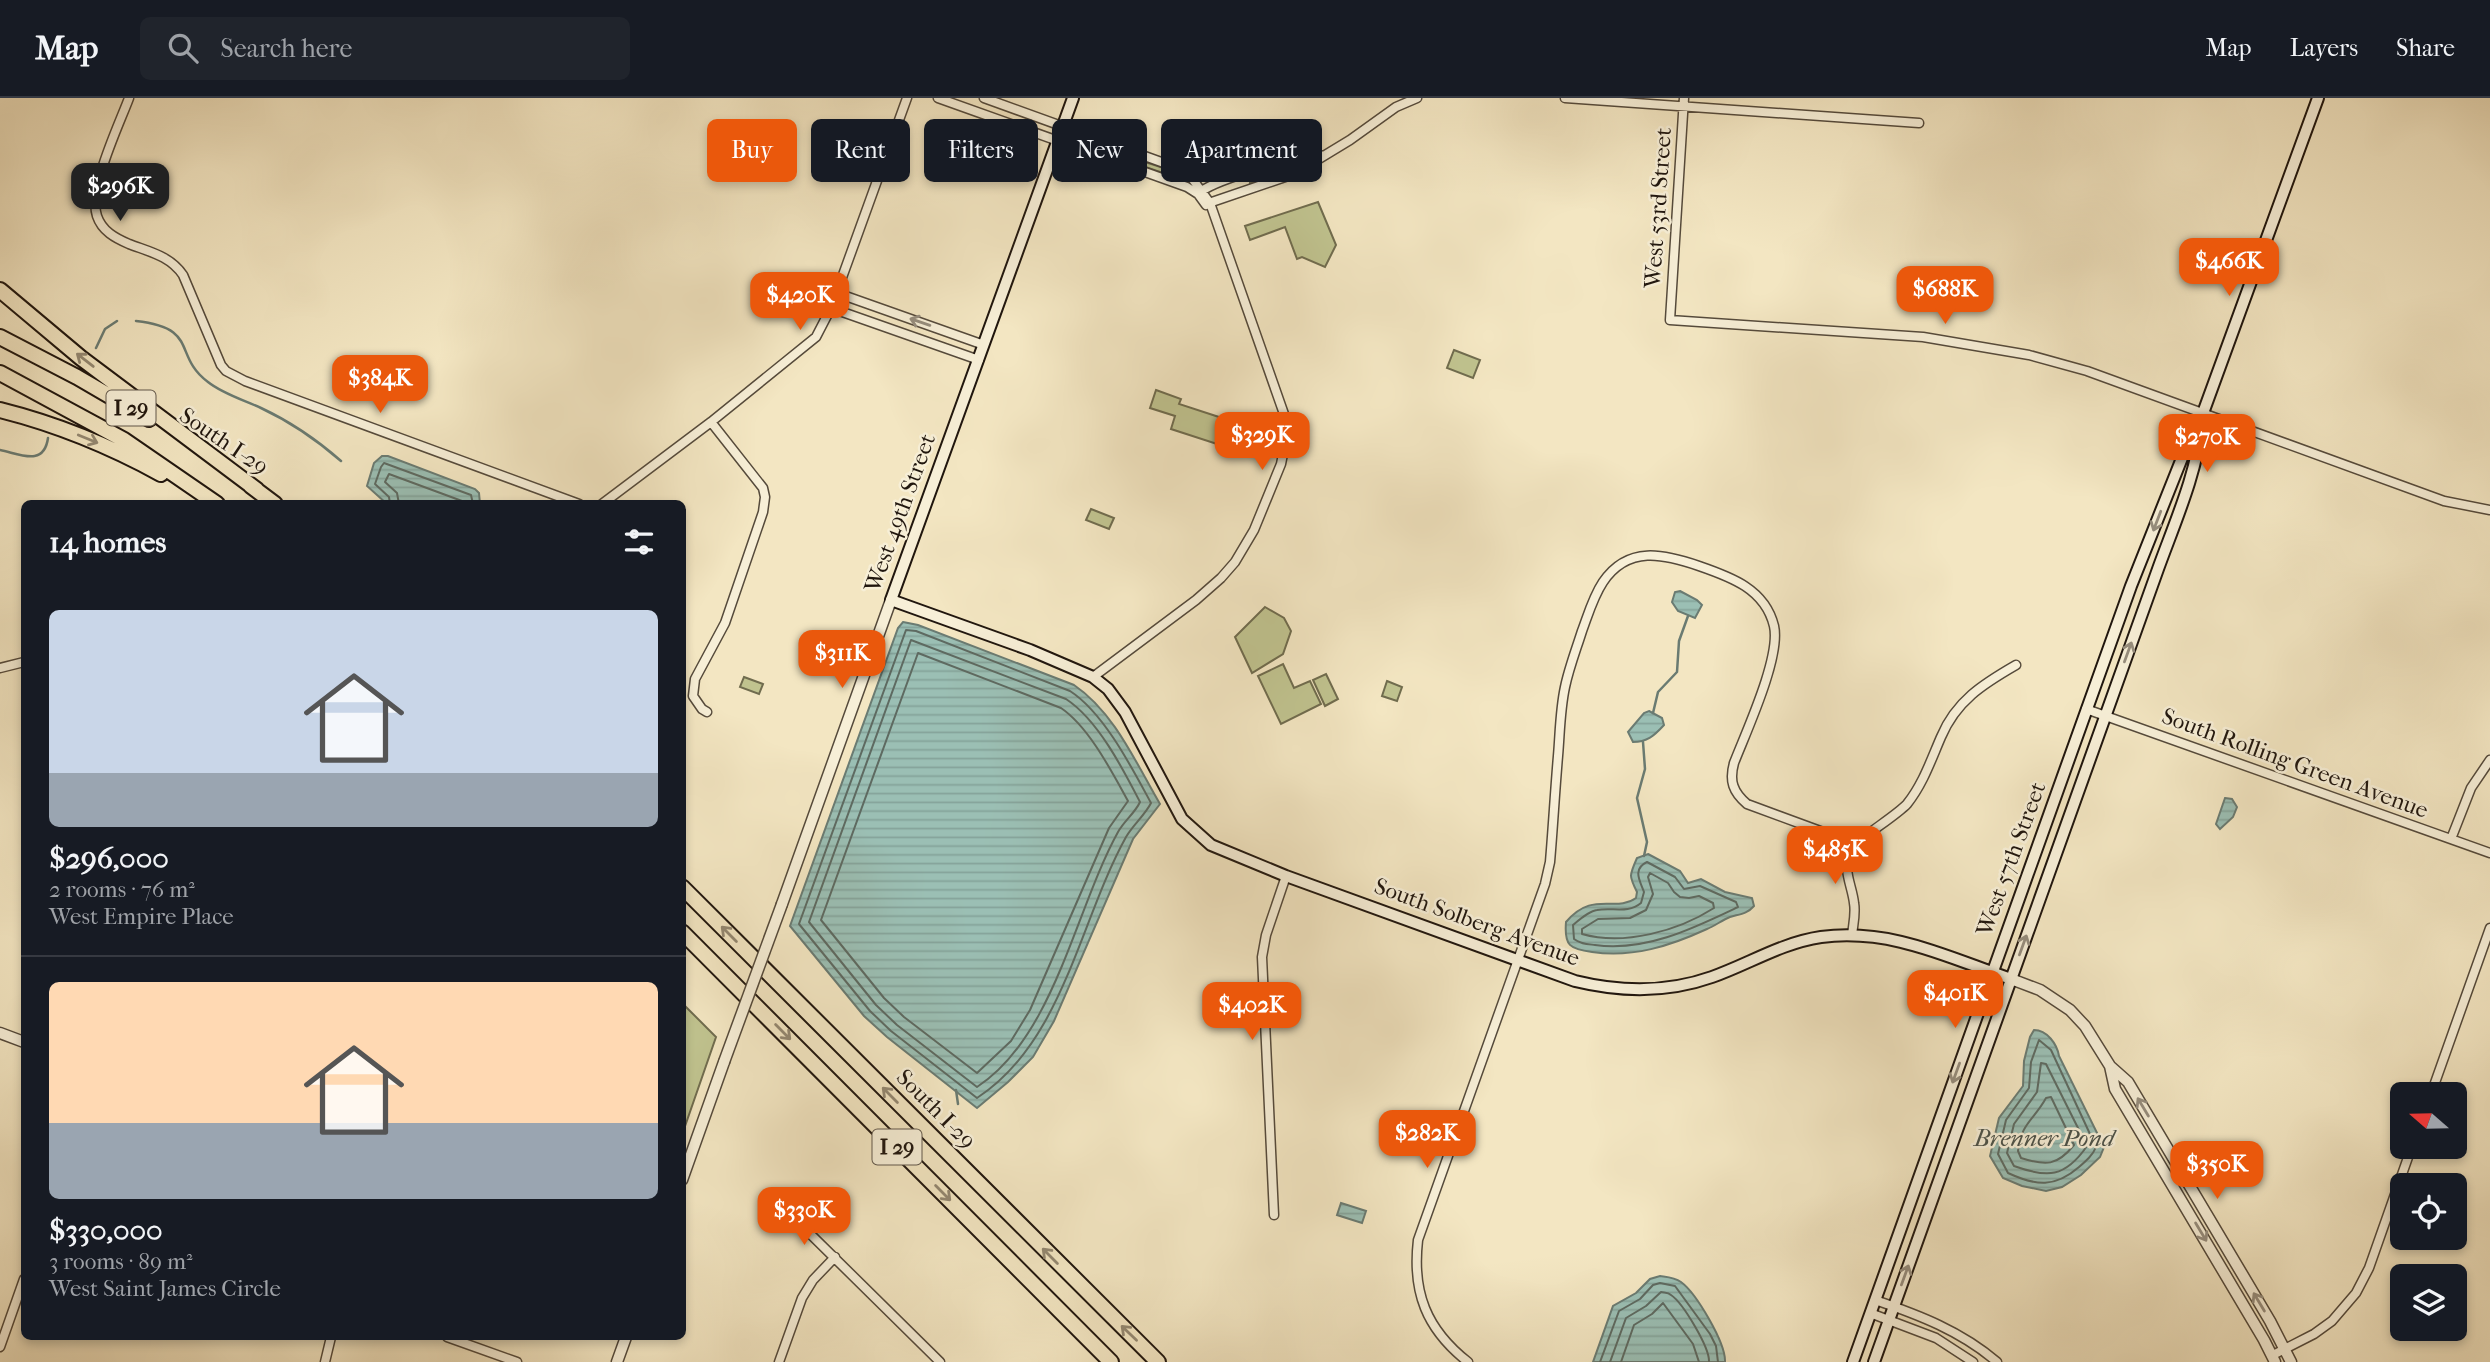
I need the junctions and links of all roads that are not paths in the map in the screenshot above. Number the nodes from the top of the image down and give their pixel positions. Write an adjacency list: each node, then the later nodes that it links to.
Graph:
1 (129, 98): 34 (street)
2 (907, 98): 21 (street)
3 (937, 98): 13 (street)
4 (984, 98): 11 (street)
5 (1073, 98): 10 (main road, West 49th Street)
6 (1417, 98): 14 (street)
7 (1565, 98): 9 (street)
8 (2318, 98): 28 (main road, West 57th Street)
9 (1684, 102): 12 (street); 28 (street, West 53rd Street)
10 (1066, 119)
11 (1052, 123)
12 (1919, 123)
13 (1052, 140)
14 (1324, 155): 18 (street); 19 (street)
15 (1147, 157): 18 (street)
16 (1052, 158): 24 (main road, West 49th Street)
17 (1147, 173): 18 (street)
18 (1200, 192): 19 (street)
19 (1208, 204): 41 (street)
20 (0, 290): 30 (highway, one-way to 20)
21 (837, 293): 22 (street); 24 (street, one-way to 21)
22 (831, 308): 25 (street); 29 (street)
23 (0, 337): 30 (highway, South I-29 / I 29)
24 (984, 345): 25 (main road, West 49th Street)
25 (979, 360): 37 (main road, West 49th Street)
26 (0, 373): 32 (highway, I 29)
27 (0, 410): 31 (highway, one-way to 31)
28 (2203, 413): 36 (street); 42 (main road, West 57th Street, one-way to 42); 44 (main road, West 57th Street, one-way to 28)
29 (711, 422): 35 (street); 43 (street)
30 (257, 490): 33 (highway, South I-29 / I 29)
31 (209, 500)
32 (210, 500)
33 (270, 500)
34 (568, 500)
35 (607, 500)
36 (2490, 510)
37 (891, 600): 41 (main road, South Solberg Avenue); 62 (street, West 49th Street, bridge)
38 (21, 663): 40 (street)
39 (2016, 665): 47 (street)
40 (0, 668)
41 (1093, 677): 49 (main road, South Solberg Avenue)
42 (2087, 709): 44 (street, South Rolling Green Avenue); 55 (main road, West 57th Street)
43 (707, 712)
44 (2105, 716): 46 (street, South Rolling Green Avenue); 56 (main road, West 57th Street, one-way to 44)
45 (2490, 760): 46 (street)
46 (2451, 839): 48 (street, South Rolling Green Avenue)
47 (1852, 846): 52 (street); 54 (street)
48 (2490, 853)
49 (1286, 876): 54 (main road, South Solberg Avenue); 63 (street)
50 (686, 891): 83 (highway, South I-29 / I 29, one-way to 50)
51 (2490, 928): 60 (street)
52 (1852, 935): 54 (main road, South Solberg Avenue); 55 (main road, South Solberg Avenue)
53 (686, 936): 82 (highway, I 29, one-way to 82)
54 (1517, 961): 84 (street)
55 (1992, 972): 56 (main road, South Solberg Avenue); 67 (main road, West 57th Street, one-way to 67)
56 (2011, 979): 59 (street, South Solberg Avenue); 68 (main road, West 57th Street, one-way to 56)
57 (0, 1033): 58 (street)
58 (21, 1041)
59 (2110, 1066): 75 (street, South Solberg Avenue, one-way to 59); 76 (street, South Solberg Avenue, one-way to 76)
60 (2435, 1082)
61 (2407, 1159): 75 (street)
62 (686, 1169)
63 (1274, 1215)
64 (792, 1216): 65 (street)
65 (835, 1257): 80 (street); 81 (street)
66 (21, 1288): 74 (street)
67 (1875, 1300): 68 (street); 69 (main road, West 57th Street)
68 (1894, 1306): 70 (main road, West 57th Street); 88 (street)
69 (1870, 1312): 70 (street); 85 (main road, West 57th Street)
70 (1889, 1320): 86 (main road, West 57th Street); 87 (street)
71 (330, 1340): 77 (street)
72 (455, 1340): 78 (street)
73 (625, 1340): 79 (street)
74 (0, 1347)
75 (2285, 1349): 76 (street); 89 (street, South Solberg Avenue)
76 (2274, 1359)
77 (325, 1362)
78 (517, 1362)
79 (617, 1362)
80 (779, 1362)
81 (940, 1362)
82 (1111, 1362)
83 (1158, 1362)
84 (1468, 1362)
85 (1853, 1362)
86 (1874, 1362)
87 (1973, 1362)
88 (1997, 1362)
89 (2291, 1362)

